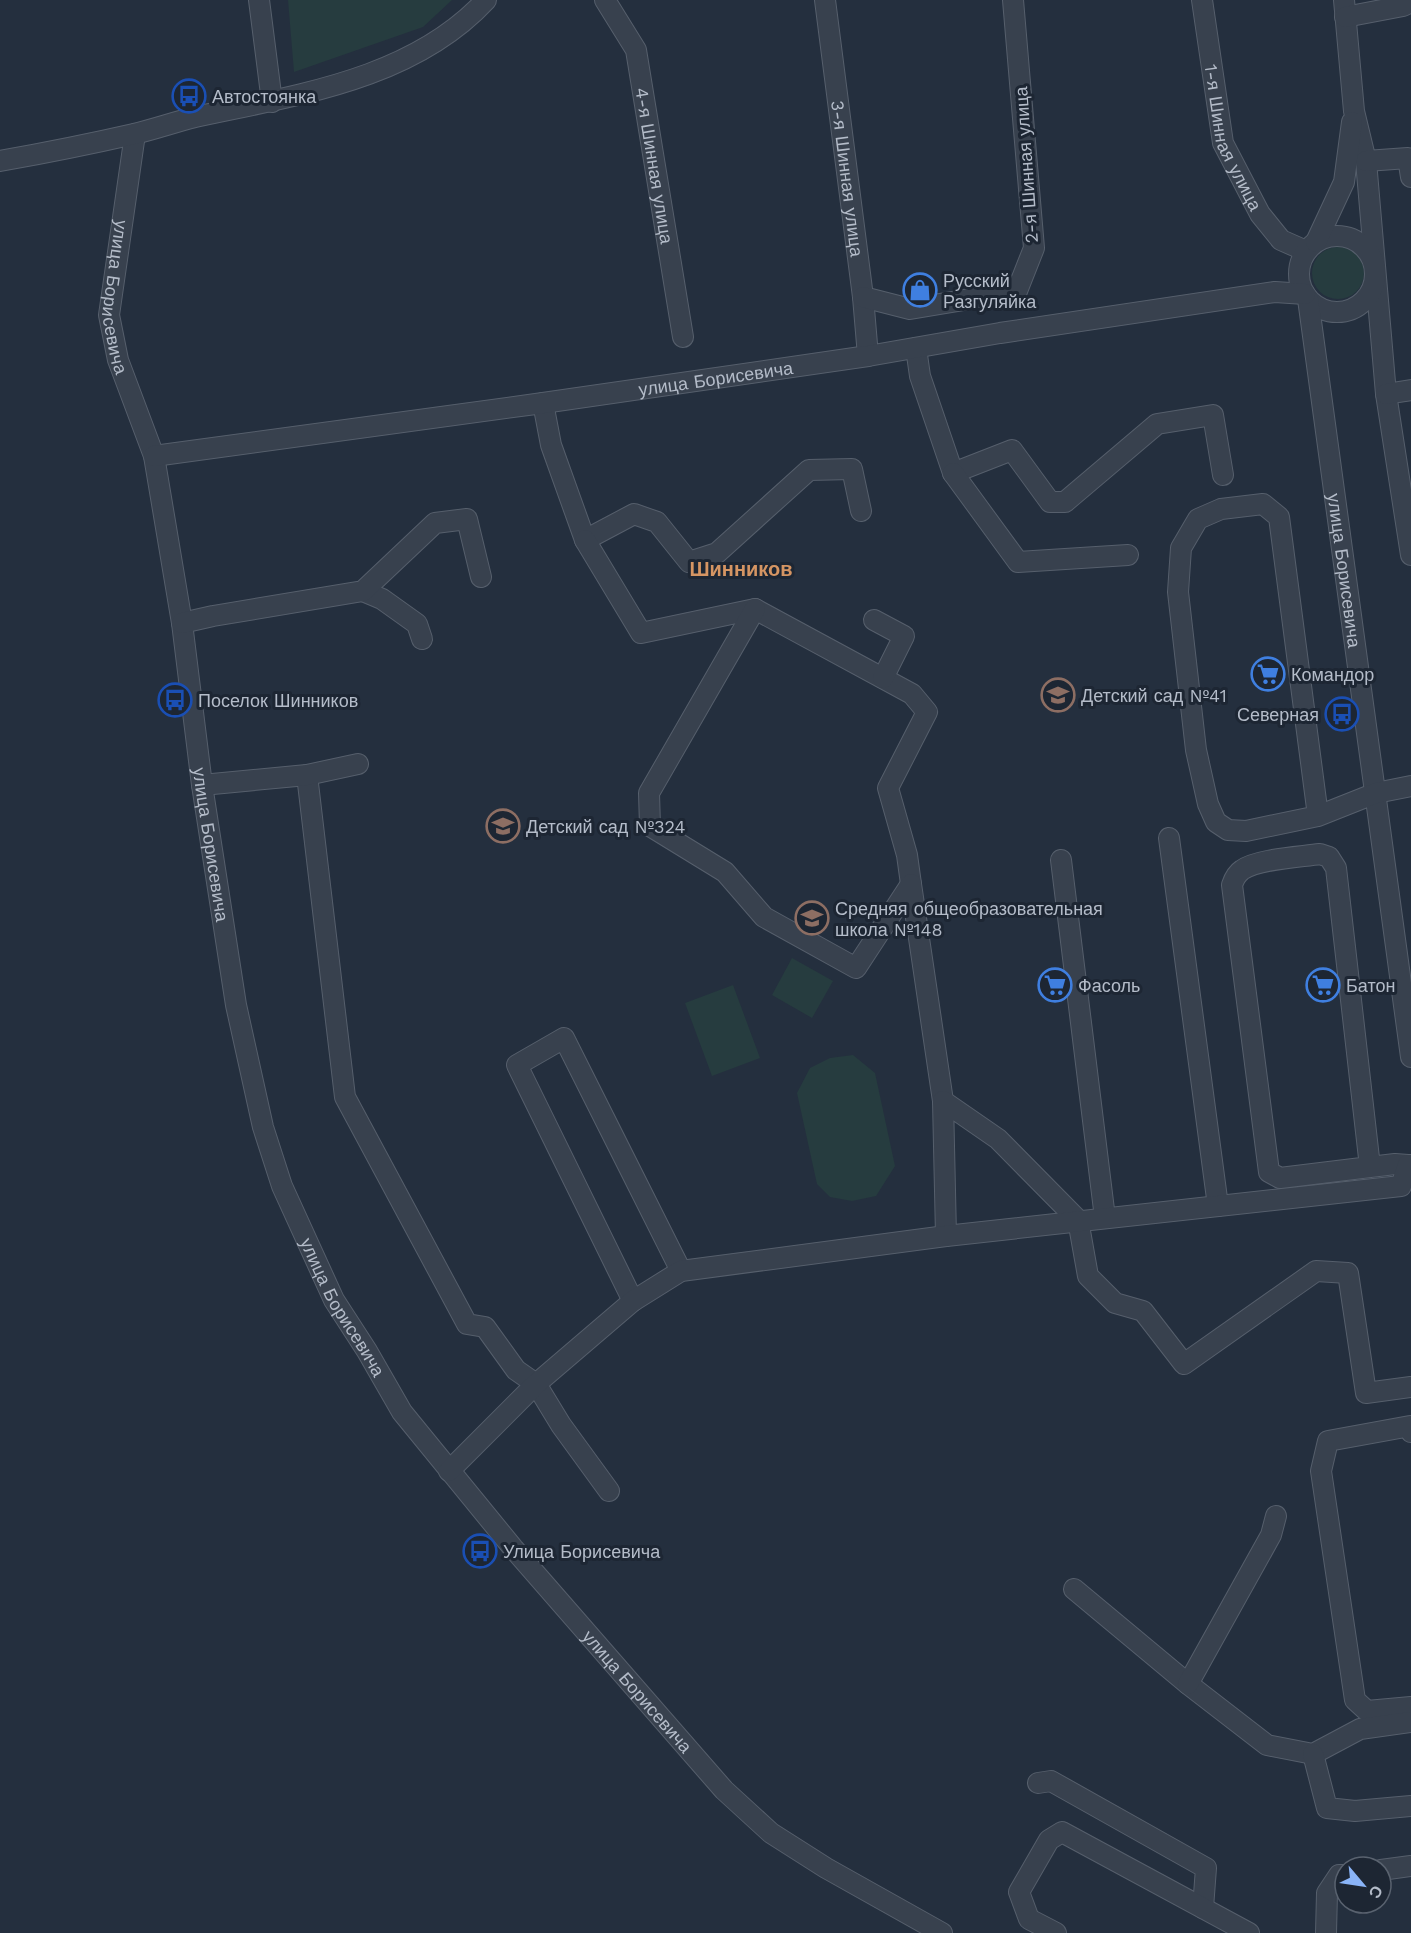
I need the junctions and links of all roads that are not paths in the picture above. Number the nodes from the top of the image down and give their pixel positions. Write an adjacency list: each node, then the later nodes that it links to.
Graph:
1 (259, 0): 9 (street)
2 (486, 0): 9 (street)
3 (605, 0): 20 (street, 4-я Шинная улица)
4 (825, 0): 19 (street, 3-я Шинная улица)
5 (1013, 0): 19 (street, 2-я Шинная улица)
6 (1202, 0): 15 (street, 1-я Шинная улица)
7 (1411, 2): 8 (street)
8 (1344, 9): 10 (street)
9 (272, 102): 11 (street)
10 (1354, 111): 13 (street); 15 (street)
11 (135, 134): 12 (street); 26 (street, улица Борисевича)
12 (0, 161)
13 (1366, 161): 14 (street); 16 (street)
14 (1411, 177)
15 (1308, 252): 16 (street); 17 (street); 18 (street)
16 (1376, 275): 18 (street); 24 (street)
17 (1275, 292): 18 (street, улица Борисевича); 21 (street, улица Борисевича)
18 (1307, 296): 44 (street, улица Борисевича)
19 (863, 297): 22 (street, 3-я Шинная улица)
20 (683, 337)
21 (916, 348): 22 (street, улица Борисевича); 27 (street)
22 (868, 356): 25 (street, улица Борисевича)
23 (1411, 390): 24 (street)
24 (1386, 394): 32 (street)
25 (543, 403): 26 (street, улица Борисевича); 30 (street)
26 (154, 456): 37 (street, улица Борисевича)
27 (953, 473): 28 (street); 31 (street)
28 (1222, 476)
29 (861, 511): 30 (street)
30 (585, 540): 35 (street)
31 (1128, 555)
32 (1411, 555)
33 (482, 578): 34 (street)
34 (363, 591): 37 (street); 38 (street)
35 (755, 609): 39 (street); 48 (street)
36 (874, 620): 39 (street)
37 (182, 623): 42 (street, улица Борисевича)
38 (422, 639)
39 (883, 678): 48 (street)
40 (358, 765): 41 (street)
41 (307, 775): 42 (street); 59 (street)
42 (202, 785): 62 (street, улица Борисевича)
43 (1411, 786): 44 (street)
44 (1376, 793): 45 (street); 49 (street, улица Борисевича)
45 (1318, 816): 45 (street)
46 (1168, 838): 53 (street)
47 (1061, 860): 54 (street)
48 (911, 884): 50 (street)
49 (1411, 1057)
50 (943, 1101): 55 (street); 56 (street)
51 (1410, 1165): 52 (street); 53 (street)
52 (1370, 1167): 52 (street)
53 (1218, 1206): 54 (street)
54 (1106, 1218): 55 (street)
55 (1078, 1220): 56 (street); 60 (street)
56 (946, 1236): 57 (street)
57 (681, 1271): 58 (street); 58 (street)
58 (633, 1301): 59 (street)
59 (536, 1384): 62 (street); 63 (street)
60 (1411, 1387)
61 (1411, 1432): 67 (street)
62 (449, 1471): 76 (street, улица Борисевича)
63 (609, 1491)
64 (1276, 1516): 66 (street)
65 (1074, 1589): 66 (street)
66 (1188, 1684): 69 (street)
67 (1411, 1707)
68 (1411, 1722): 69 (street)
69 (1313, 1754): 71 (street)
70 (1038, 1783): 75 (street)
71 (1411, 1806)
72 (1411, 1866): 73 (street)
73 (1393, 1868)
74 (1333, 1884): 79 (street)
75 (1203, 1908): 77 (street); 78 (street)
76 (942, 1933)
77 (1056, 1933)
78 (1249, 1933)
79 (1326, 1933)

